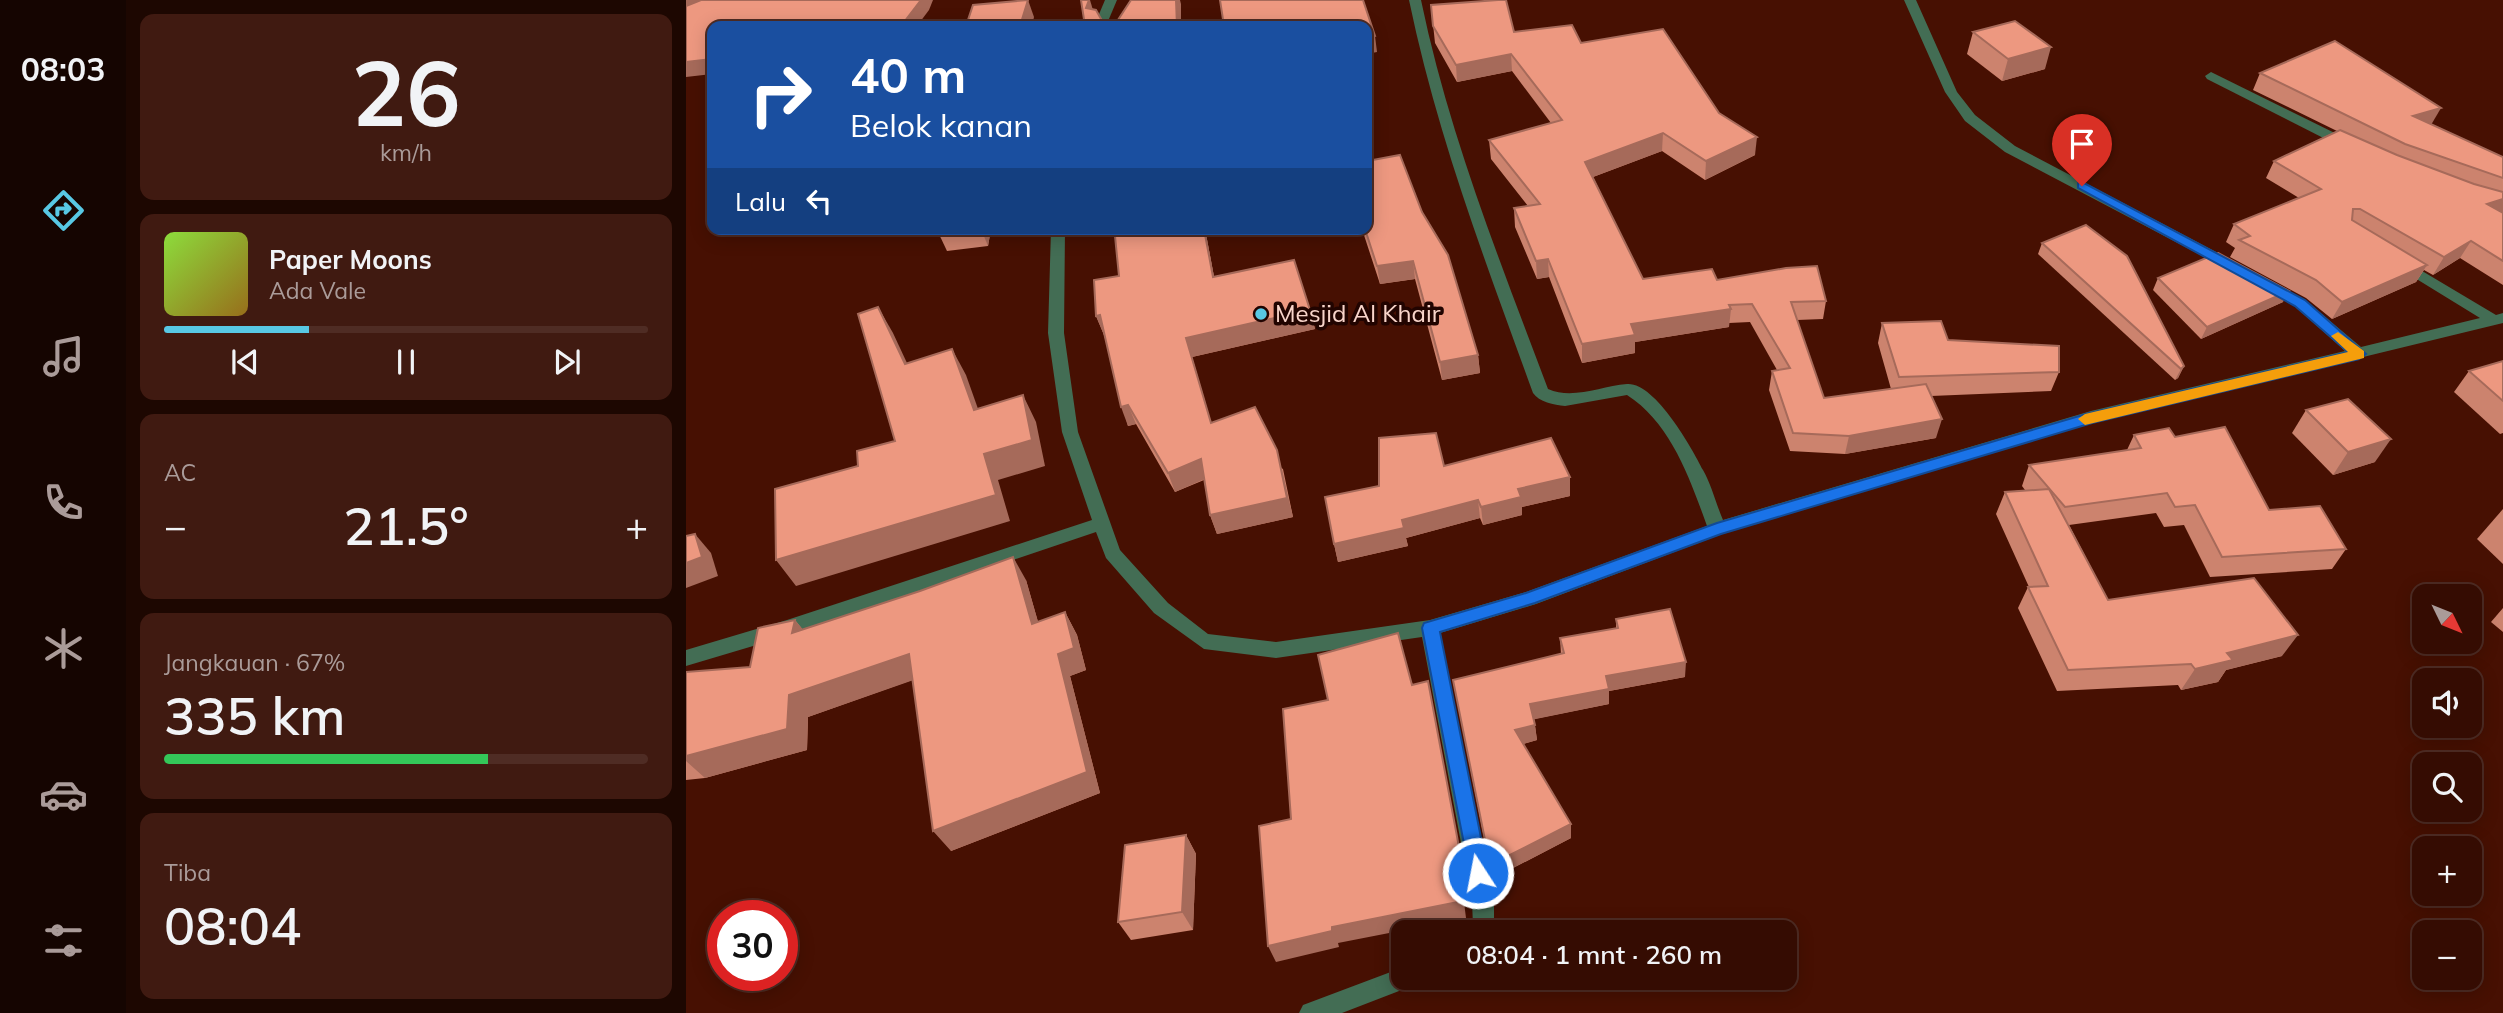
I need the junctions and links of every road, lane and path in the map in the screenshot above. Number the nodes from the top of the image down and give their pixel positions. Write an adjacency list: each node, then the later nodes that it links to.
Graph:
1 (1111, 0): 4 (street)
2 (1415, 0): 12 (street)
3 (1910, 0): 10 (street)
4 (1102, 21)
5 (2211, 76): 6 (street)
6 (2365, 154)
7 (1058, 235): 11 (street)
8 (2394, 259): 9 (street)
9 (2499, 319): 10 (street)
10 (2359, 354): 12 (street)
11 (1103, 523): 13 (street); 14 (street)
12 (1717, 529): 13 (street)
13 (1430, 628): 15 (street)
14 (686, 658)
15 (1484, 920)
16 (1391, 983): 17 (street)
17 (1311, 1013)

